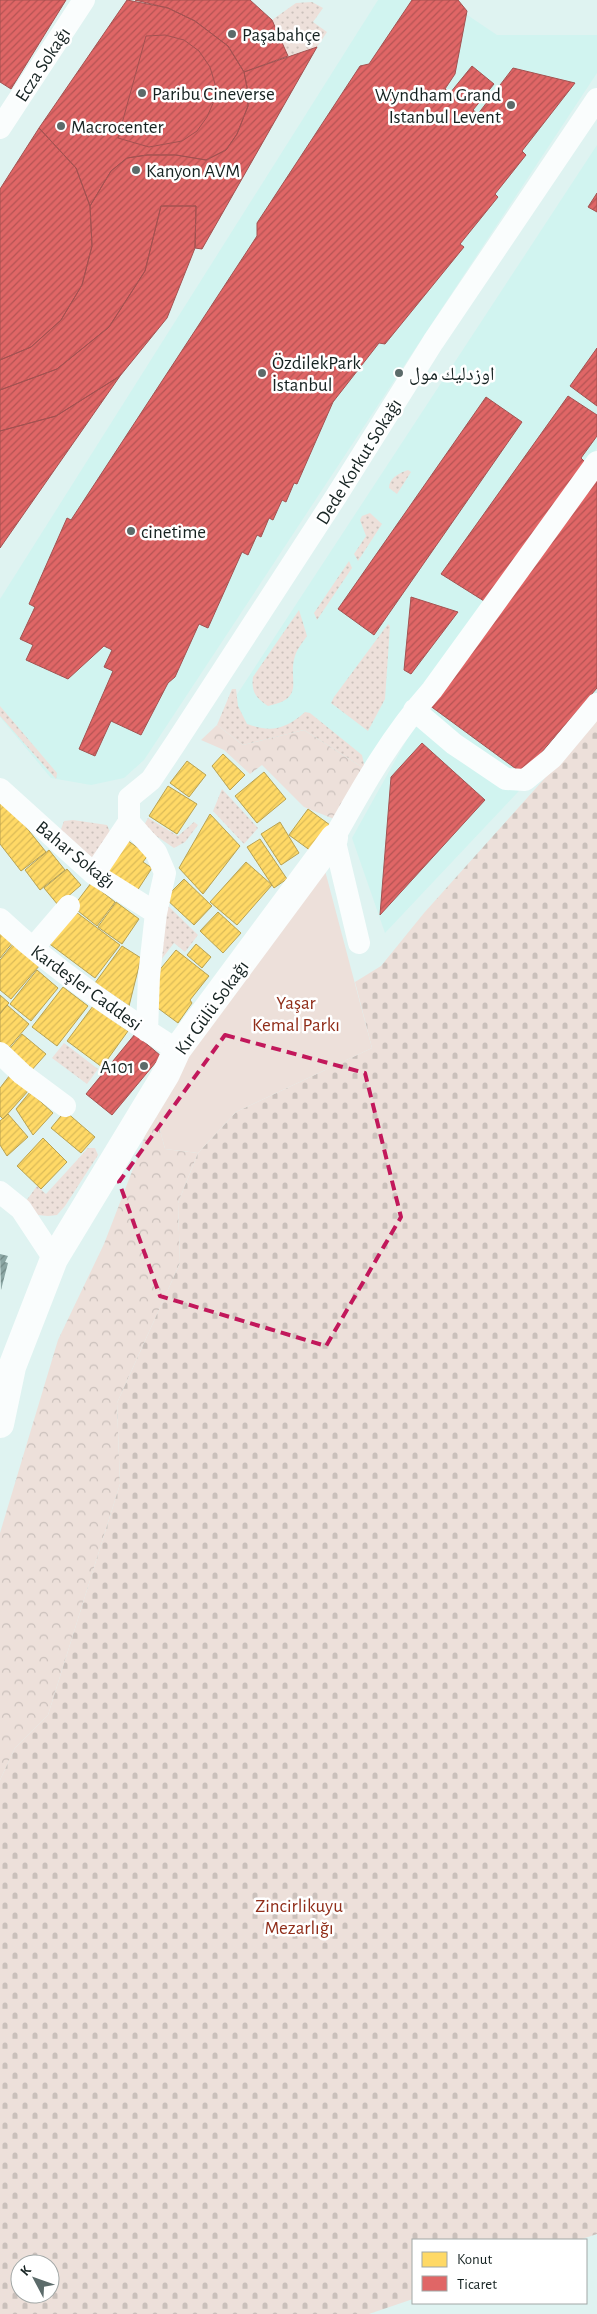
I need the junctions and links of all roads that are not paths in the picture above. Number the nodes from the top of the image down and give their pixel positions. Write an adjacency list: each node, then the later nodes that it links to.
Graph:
1 (84, 0): 3 (street, Ecza Sokağı)
2 (597, 99): 8 (street, Dede Korkut Sokağı)
3 (3, 116)
4 (597, 462): 6 (street)
5 (597, 704): 6 (street)
6 (414, 710): 9 (street)
7 (0, 789): 10 (street, Bahar Sokağı)
8 (129, 822): 10 (street); 12 (street)
9 (334, 838): 14 (street); 17 (main road, Kır Gülü Sokağı)
10 (94, 874): 12 (street, Bahar Sokağı)
11 (69, 906): 15 (street)
12 (156, 913): 16 (street)
13 (0, 919): 15 (street, Kardeşler Caddesi)
14 (359, 943)
15 (33, 948): 16 (street, Kardeşler Caddesi)
16 (147, 1031): 17 (street, Kardeşler Caddesi)
17 (177, 1050): 21 (main road, Kır Gülü Sokağı)
18 (0, 1053): 19 (street)
19 (65, 1106)
20 (0, 1192): 21 (street)
21 (54, 1259): 22 (main road, Kır Gülü Sokağı)
22 (6, 1366): 23 (main road, Kır Gülü Sokağı)
23 (0, 1424)

